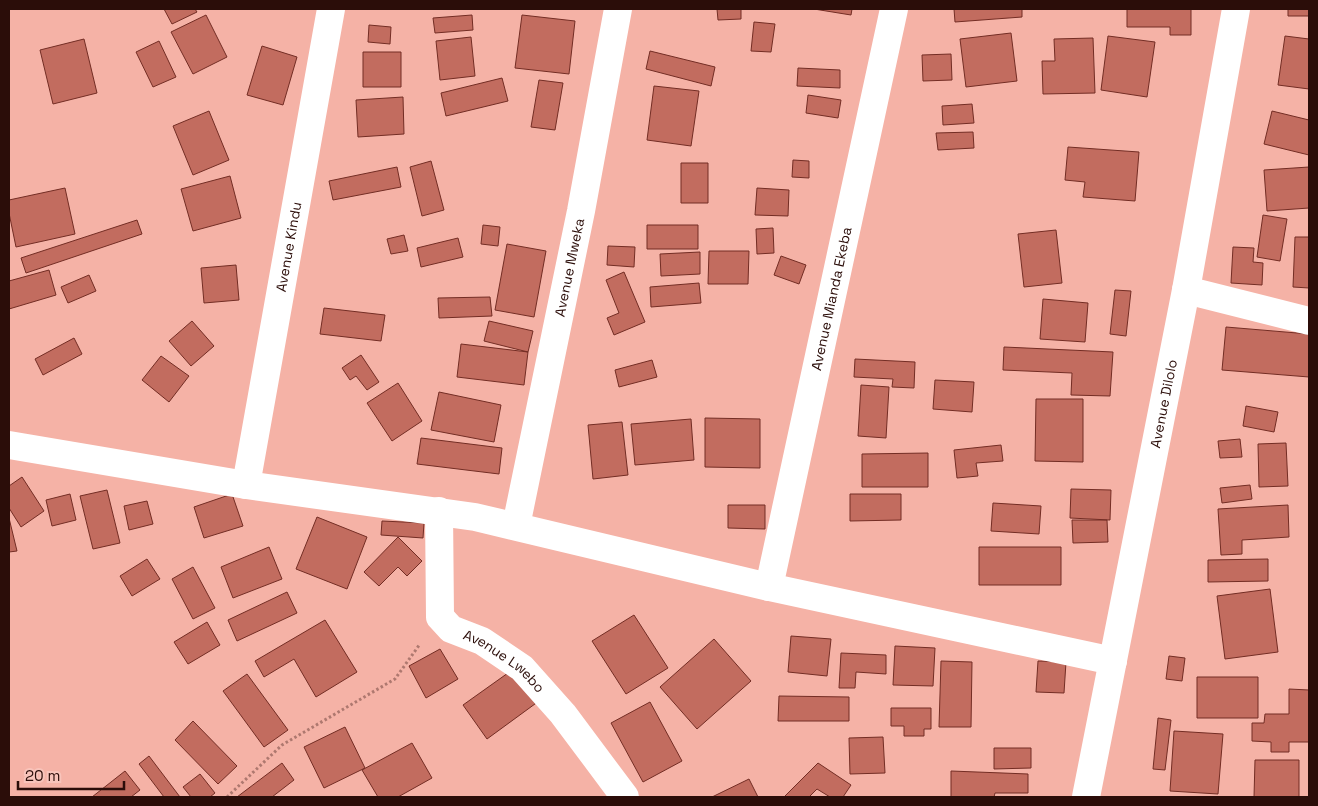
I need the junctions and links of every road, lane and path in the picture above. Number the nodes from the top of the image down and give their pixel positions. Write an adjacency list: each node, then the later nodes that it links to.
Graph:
1 (332, 9): 8 (street, Avenue Kindu)
2 (618, 9): 10 (street, Avenue Mweka)
3 (894, 9): 11 (street, Avenue Mianda Ekeba)
4 (1236, 9): 5 (street, Avenue Dilolo)
5 (1186, 290): 6 (street); 13 (street, Avenue Dilolo)
6 (1309, 321)
7 (9, 445): 8 (street)
8 (246, 485): 9 (street)
9 (439, 511): 10 (street); 12 (street)
10 (516, 526): 11 (street)
11 (769, 588): 13 (street)
12 (440, 617): 14 (path); 15 (street, Avenue Lwebo)
13 (1113, 661): 16 (street, Avenue Dilolo)
14 (227, 797)
15 (625, 797)
16 (1086, 797)

